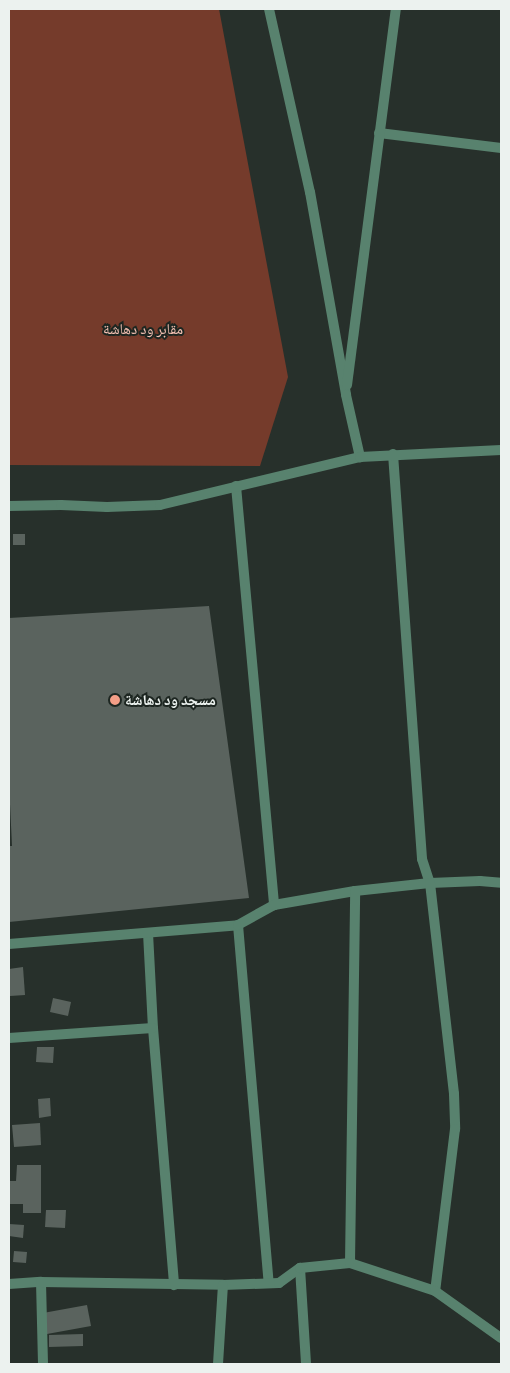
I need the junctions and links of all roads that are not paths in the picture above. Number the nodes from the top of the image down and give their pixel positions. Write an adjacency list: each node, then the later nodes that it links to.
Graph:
1 (269, 9): 5 (street)
2 (396, 9): 3 (street)
3 (379, 133): 4 (street); 5 (street)
4 (501, 148)
5 (346, 395): 8 (street)
6 (501, 450): 7 (street)
7 (393, 454): 8 (street); 11 (street)
8 (360, 457): 9 (street)
9 (236, 486): 10 (street); 14 (street)
10 (9, 506)
11 (430, 883): 12 (street); 13 (street); 27 (street)
12 (501, 883)
13 (355, 891): 14 (street); 20 (street)
14 (274, 905): 15 (street)
15 (238, 925): 16 (street); 23 (street)
16 (148, 933): 17 (street); 18 (street)
17 (9, 944)
18 (152, 1028): 19 (street); 25 (street)
19 (9, 1038)
20 (350, 1263): 21 (street); 27 (street)
21 (300, 1268): 23 (street); 31 (street)
22 (41, 1282): 24 (street); 25 (street); 29 (street)
23 (269, 1283): 26 (street)
24 (9, 1284)
25 (174, 1285): 26 (street)
26 (223, 1285): 30 (street)
27 (435, 1291): 28 (street)
28 (501, 1338)
29 (43, 1364)
30 (218, 1364)
31 (306, 1364)

